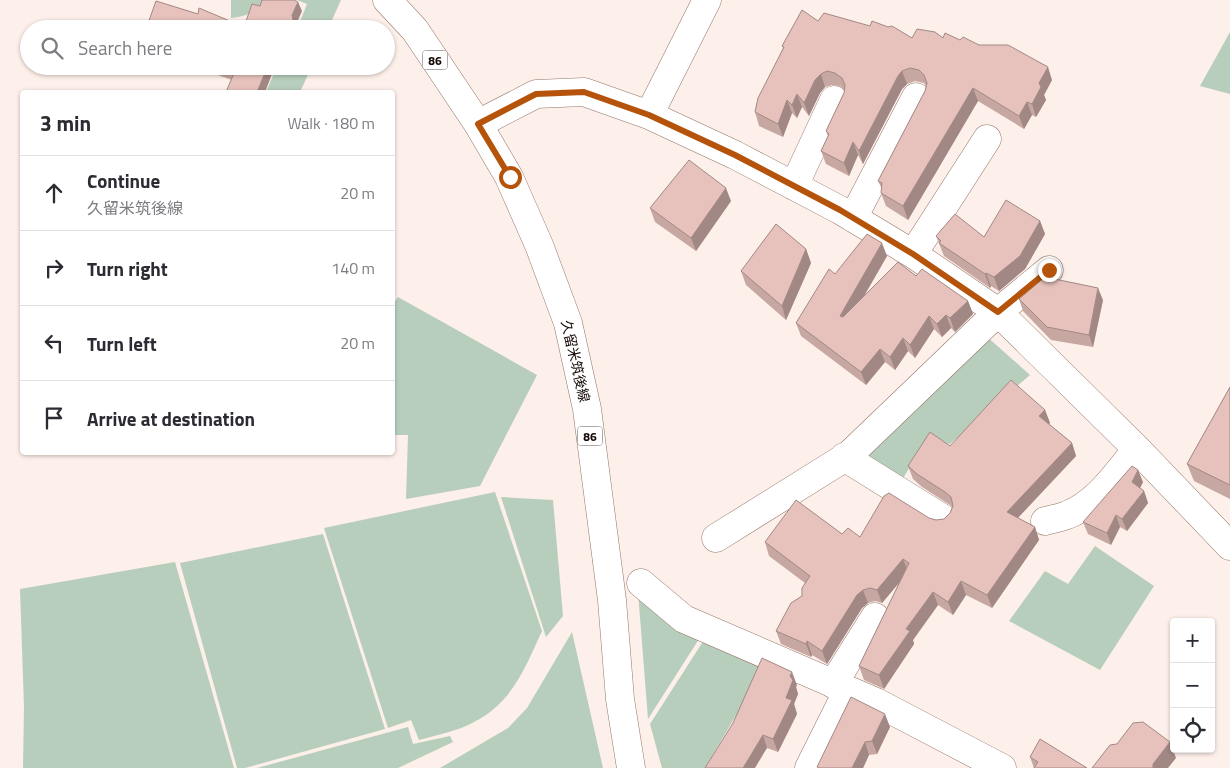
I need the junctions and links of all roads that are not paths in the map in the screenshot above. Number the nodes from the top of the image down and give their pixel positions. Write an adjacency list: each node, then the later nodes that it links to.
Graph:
1 (387, 0): 6 (street, 久留米筑後線 / 86)
2 (707, 0): 5 (street)
3 (916, 97): 9 (street)
4 (834, 100): 8 (street)
5 (649, 115): 6 (street); 8 (street)
6 (478, 124): 22 (street, 久留米筑後線 / 86)
7 (988, 139): 10 (street)
8 (794, 186): 9 (street)
9 (853, 218): 10 (street)
10 (913, 254): 12 (street)
11 (1049, 270): 12 (street)
12 (998, 312): 13 (street); 14 (street)
13 (1137, 449): 16 (street); 18 (street)
14 (844, 457): 15 (street); 17 (street)
15 (942, 518)
16 (1045, 521)
17 (716, 538)
18 (1230, 546)
19 (641, 583): 21 (street)
20 (875, 617): 21 (street)
21 (840, 687): 23 (street); 24 (street)
22 (631, 768)
23 (809, 768)
24 (1002, 768)

